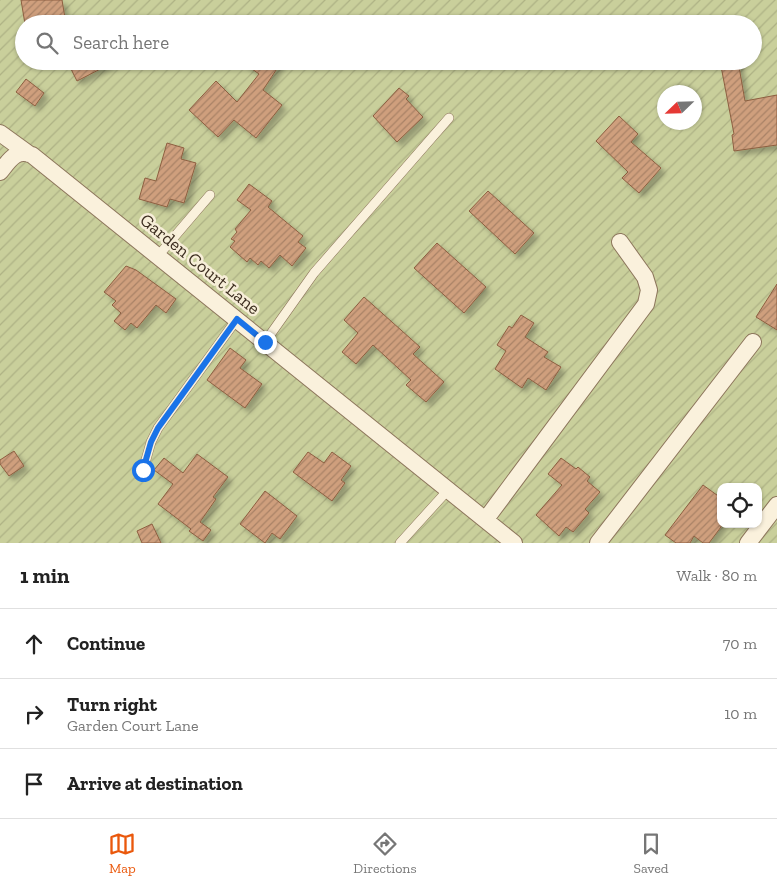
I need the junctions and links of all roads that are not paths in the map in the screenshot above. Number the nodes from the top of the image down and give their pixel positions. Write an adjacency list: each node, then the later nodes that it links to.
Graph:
1 (449, 118): 9 (lane)
2 (0, 133): 3 (street, Garden Court Lane)
3 (29, 154): 4 (street); 7 (street, Garden Court Lane)
4 (0, 172)
5 (210, 195): 7 (lane)
6 (620, 242): 14 (street)
7 (158, 256): 8 (street, Garden Court Lane)
8 (237, 319): 9 (street, Garden Court Lane); 11 (lane)
9 (265, 342): 12 (street, Garden Court Lane)
10 (753, 342): 17 (street)
11 (143, 470)
12 (448, 490): 14 (street, Garden Court Lane); 15 (lane)
13 (777, 505): 18 (street)
14 (486, 519): 16 (street, Garden Court Lane)
15 (400, 543)
16 (514, 543)
17 (598, 543)
18 (748, 543)

